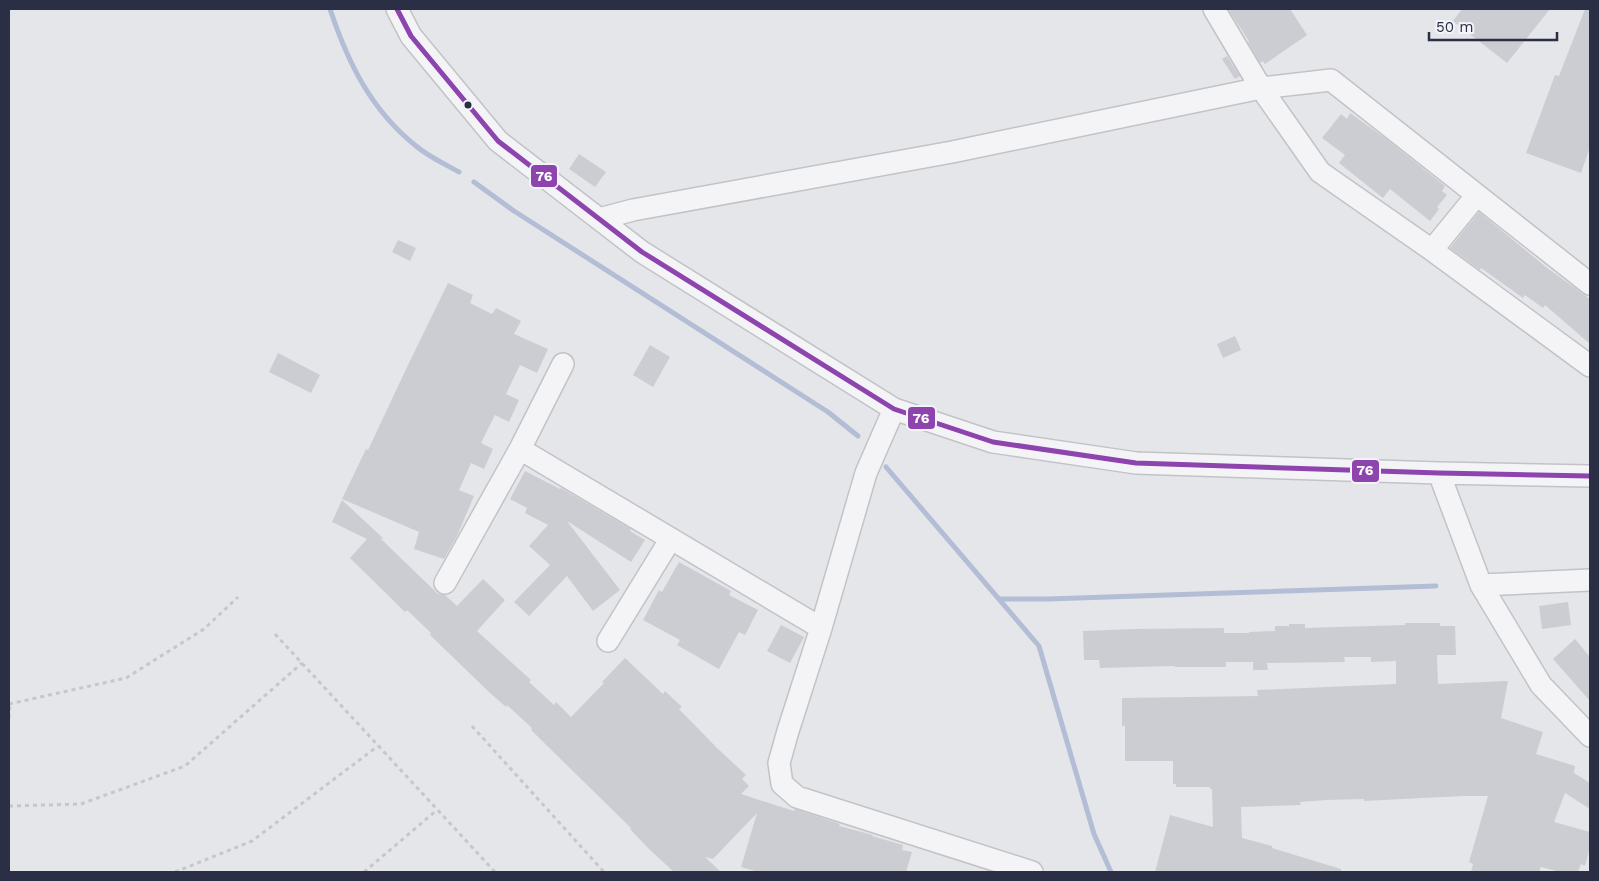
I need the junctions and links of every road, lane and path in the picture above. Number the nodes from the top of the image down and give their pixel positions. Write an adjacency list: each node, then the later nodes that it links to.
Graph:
1 (397, 9): 5 (street)
2 (1214, 9): 3 (street)
3 (1261, 88): 4 (street); 5 (street); 6 (street)
4 (1477, 195): 6 (street); 7 (street)
5 (599, 219): 10 (street)
6 (1432, 250): 9 (street)
7 (1590, 284)
8 (563, 364): 11 (street)
9 (1590, 366)
10 (894, 409): 12 (street); 19 (street)
11 (520, 449): 14 (street); 16 (street)
12 (1439, 473): 13 (street); 17 (street)
13 (1590, 476)
14 (670, 540): 19 (street); 21 (street)
15 (1590, 580): 17 (street)
16 (445, 583)
17 (1481, 585): 26 (street)
18 (238, 597): 23 (path)
19 (822, 628): 34 (street)
20 (275, 634): 22 (path)
21 (608, 642)
22 (302, 663): 27 (path); 28 (path)
23 (9, 704): 24 (path)
24 (9, 718)
25 (472, 726): 33 (path)
26 (1590, 736)
27 (378, 746): 29 (path); 30 (path)
28 (9, 806)
29 (437, 810): 31 (path); 32 (path)
30 (175, 872)
31 (364, 872)
32 (495, 872)
33 (604, 872)
34 (1032, 872)

